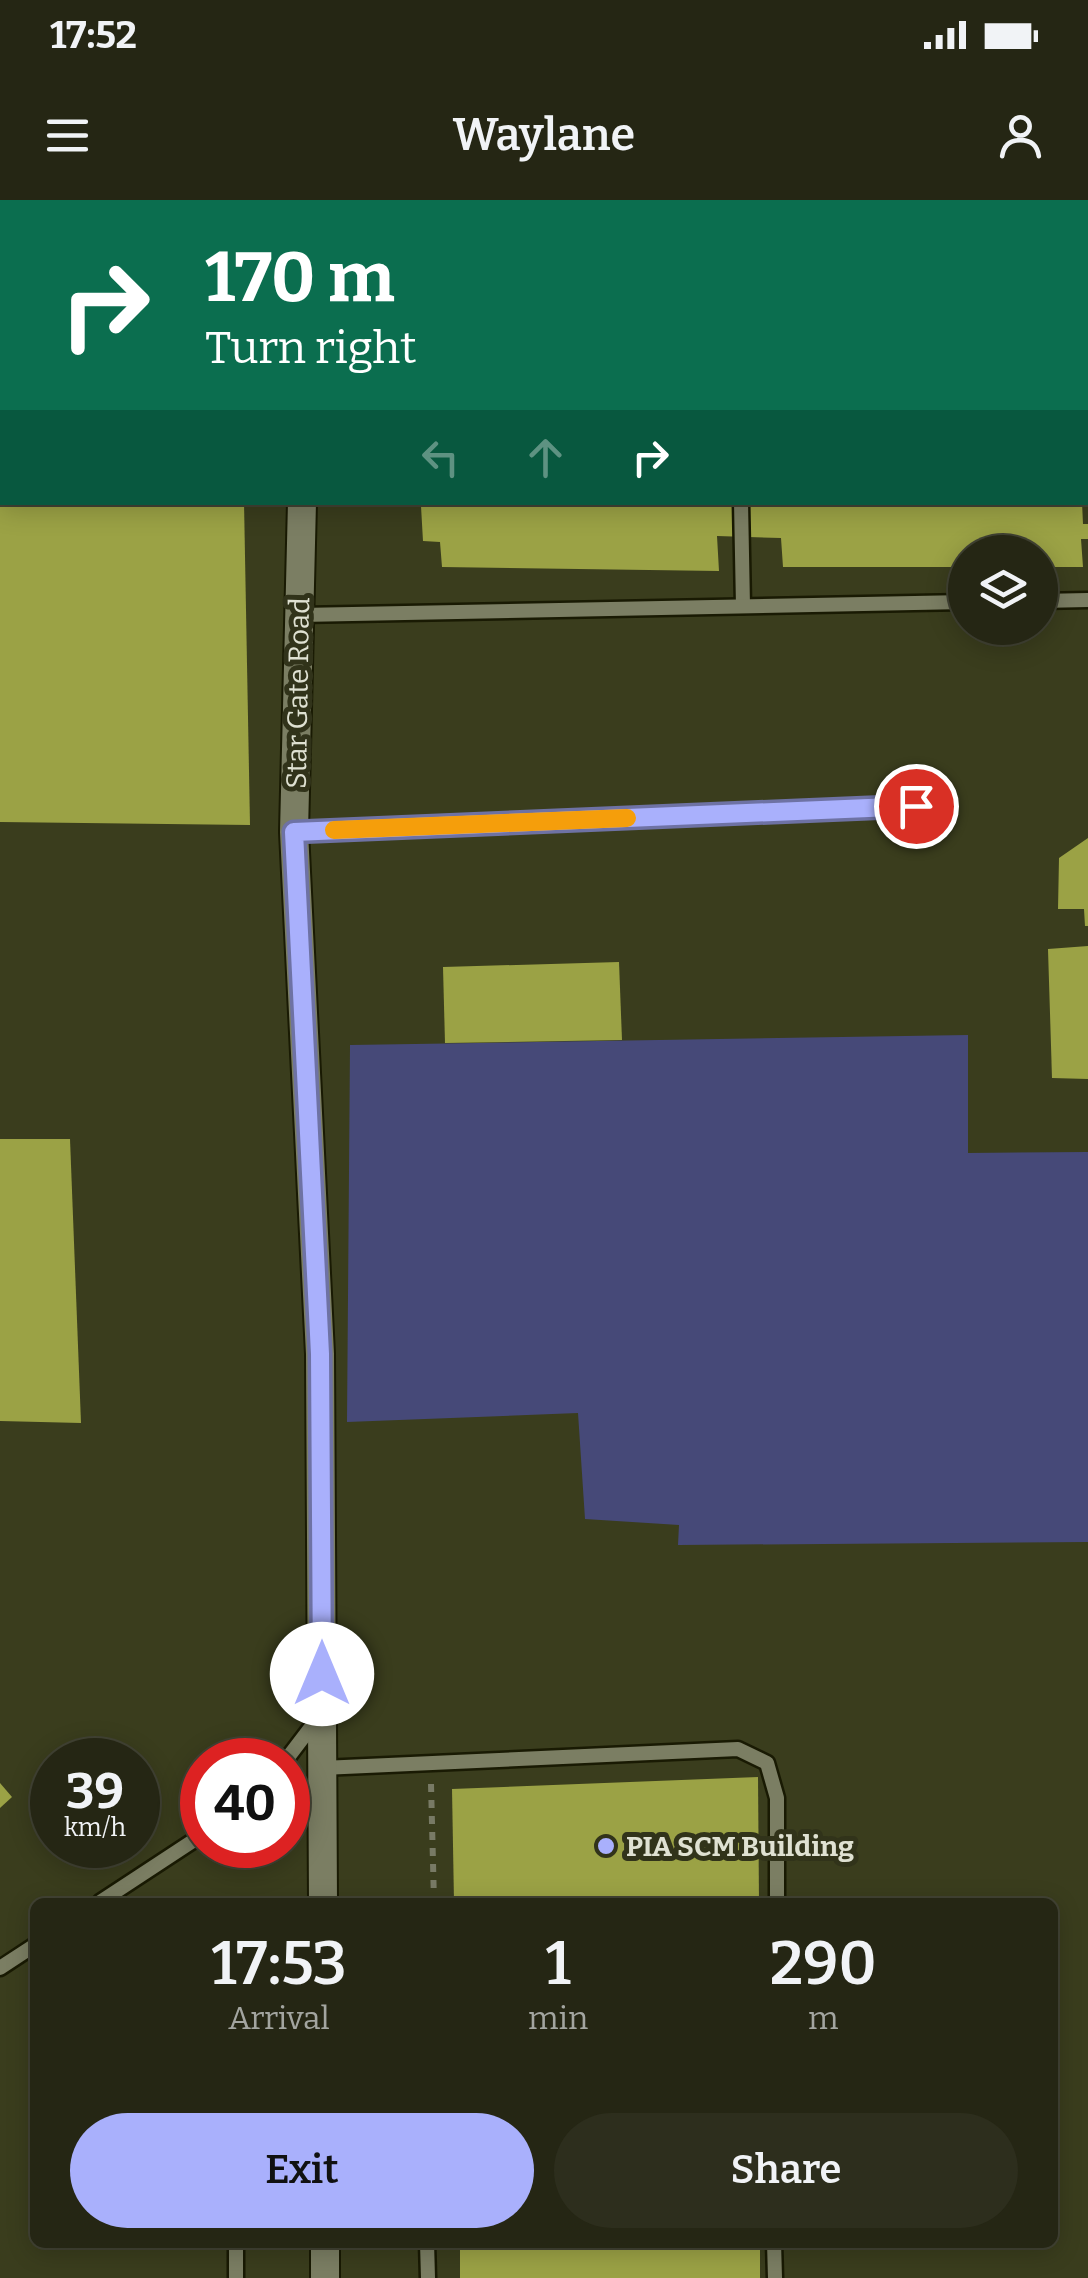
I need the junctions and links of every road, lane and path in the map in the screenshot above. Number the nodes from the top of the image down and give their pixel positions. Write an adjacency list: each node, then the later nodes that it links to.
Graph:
1 (302, 505): 7 (street, Star Gate Road)
2 (741, 505): 6 (lane)
3 (1058, 600): 4 (lane)
4 (1088, 600)
5 (948, 602): 6 (lane)
6 (744, 606): 7 (lane)
7 (300, 615): 9 (street, Star Gate Road)
8 (916, 806): 9 (lane)
9 (294, 832): 10 (street, Star Gate Road)
10 (322, 1714): 11 (lane); 13 (street, Star Gate Road)
11 (303, 1738)
12 (430, 1763): 13 (lane); 17 (path); 18 (lane)
13 (322, 1768): 16 (street, Star Gate Road)
14 (180, 1849): 15 (lane)
15 (106, 1898)
16 (323, 1898)
17 (434, 1898)
18 (776, 1898)
19 (30, 1948): 20 (lane)
20 (0, 1968)
21 (236, 2248): 25 (lane)
22 (324, 2248): 26 (street)
23 (427, 2248): 27 (lane)
24 (774, 2248): 28 (lane)
25 (236, 2278)
26 (325, 2278)
27 (428, 2278)
28 (775, 2278)

